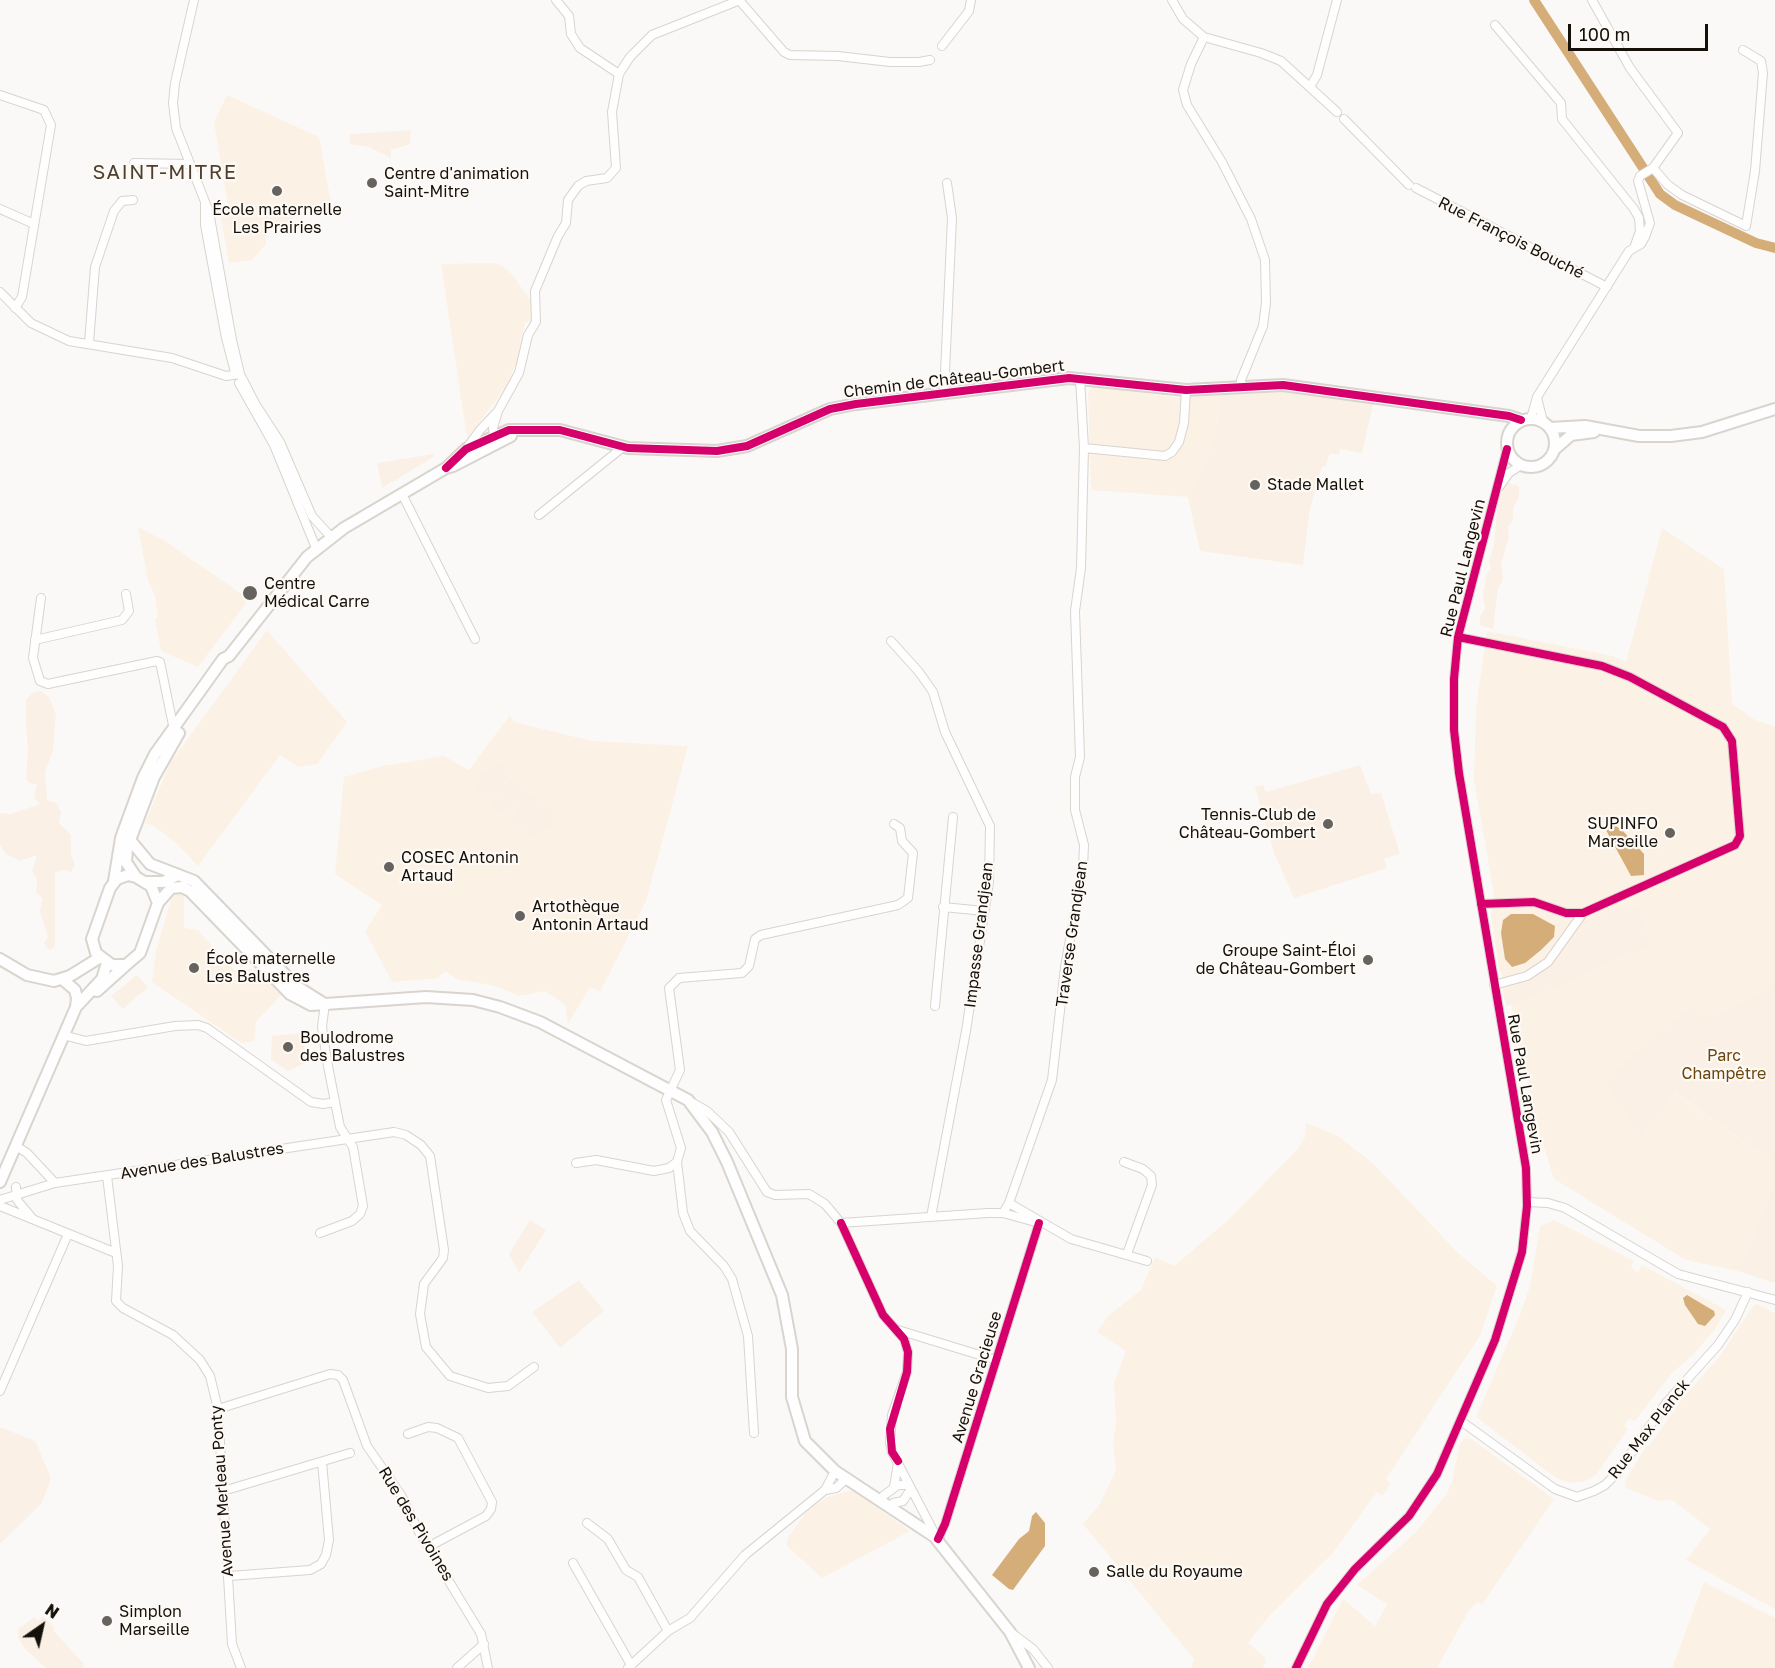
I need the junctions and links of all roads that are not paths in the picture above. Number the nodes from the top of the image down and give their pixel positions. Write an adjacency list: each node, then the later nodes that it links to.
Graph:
1 (194, 0): 19 (street)
2 (556, 0): 13 (street)
3 (740, 0): 12 (street); 13 (street)
4 (971, 0): 10 (street)
5 (1172, 0): 9 (street)
6 (1337, 0): 14 (street)
7 (1592, 0): 20 (street)
8 (1496, 26): 25 (street)
9 (1204, 37): 14 (street); 32 (street)
10 (942, 46)
11 (1743, 50): 20 (street)
12 (930, 60)
13 (619, 74): 37 (street)
14 (1310, 87): 16 (street)
15 (0, 95): 24 (street)
16 (1337, 112)
17 (1344, 119): 26 (street, Rue François Bouché)
18 (134, 163): 19 (street)
19 (189, 164): 30 (street)
20 (1653, 168): 25 (street)
21 (947, 183): 34 (street)
22 (133, 200): 29 (street)
23 (0, 209): 24 (street)
24 (34, 224): 28 (street)
25 (1635, 245): 26 (street)
26 (1607, 287): 35 (street)
27 (0, 292): 28 (street)
28 (15, 308): 29 (street)
29 (89, 343): 30 (street)
30 (238, 374): 40 (street)
31 (1080, 378): 33 (street, Chemin de Château-Gombert); 34 (street, Chemin de Château-Gombert); 46 (street, Traverse Grandjean)
32 (1241, 388): 33 (street, Chemin de Château-Gombert); 38 (street, Chemin de Château-Gombert)
33 (1186, 390): 46 (street)
34 (944, 394): 45 (street, Chemin de Château-Gombert)
35 (1537, 397): 39 (street); 41 (street)
36 (1775, 409): 42 (street)
37 (498, 411): 44 (street); 49 (street)
38 (1490, 413): 39 (street, Chemin de Château-Gombert); 43 (street)
39 (1526, 419): 41 (street); 43 (street)
40 (266, 424): 54 (street); 55 (street)
41 (1546, 425): 42 (street); 48 (street)
42 (1614, 432): 48 (street)
43 (1508, 434): 47 (street)
44 (495, 439): 45 (street, Chemin de Château-Gombert); 49 (street, Chemin de Château-Gombert)
45 (623, 447): 53 (street)
46 (1084, 448): 101 (street, Traverse Grandjean)
47 (1507, 449): 50 (street); 51 (street, Rue Paul Langevin)
48 (1555, 449): 50 (street)
49 (468, 453): 52 (street, Chemin de Château-Gombert)
50 (1521, 465): 51 (street, Rue Paul Langevin)
51 (1496, 491): 58 (street, Rue Paul Langevin)
52 (402, 494): 54 (street, Chemin de Château-Gombert); 59 (street)
53 (539, 515)
54 (331, 537): 55 (street, Chemin de Château-Gombert)
55 (316, 548): 62 (street, Chemin de Château-Gombert)
56 (126, 594): 60 (street)
57 (41, 598): 60 (street)
58 (1458, 637): 71 (street, Rue Paul Langevin); 74 (street)
59 (475, 639)
60 (35, 640): 62 (street)
61 (891, 640): 73 (street, Impasse Grandjean)
62 (175, 733): 65 (street, Chemin de Château-Gombert); 68 (street, Chemin de Château-Gombert)
63 (953, 817): 72 (street)
64 (894, 824): 87 (street)
65 (130, 840): 66 (street); 67 (street, Chemin de Château-Gombert)
66 (178, 875): 69 (street); 83 (street)
67 (136, 877): 68 (street); 69 (street)
68 (114, 881): 75 (street)
69 (147, 882): 70 (street)
70 (158, 903): 78 (street); 83 (street)
71 (1481, 904): 74 (street); 81 (street, Rue Paul Langevin)
72 (943, 907): 73 (street); 84 (street)
73 (984, 910): 104 (street, Impasse Grandjean)
74 (1583, 913): 81 (street)
75 (92, 939): 77 (street); 79 (street)
76 (0, 959): 80 (street)
77 (103, 960): 78 (street); 79 (street); 82 (street)
78 (126, 965): 82 (street)
79 (76, 973): 80 (street)
80 (62, 980): 85 (street)
81 (1494, 985): 100 (street, Rue Paul Langevin)
82 (91, 993): 85 (street)
83 (325, 1003): 87 (street); 89 (street)
84 (935, 1006)
85 (76, 1007): 86 (street)
86 (63, 1035): 89 (street); 91 (street)
87 (670, 1088): 88 (street); 92 (street)
88 (688, 1100): 106 (street); 123 (street)
89 (335, 1102): 90 (street)
90 (349, 1138): 95 (street, Avenue des Balustres); 108 (street); 117 (street, Avenue des Balustres)
91 (16, 1146): 96 (street); 97 (street)
92 (677, 1162): 94 (street); 121 (street)
93 (1124, 1162): 111 (street)
94 (576, 1163)
95 (107, 1176): 97 (street, Avenue des Balustres); 110 (street, Avenue Merleau Ponty)
96 (1, 1180): 98 (street)
97 (55, 1183): 98 (street, Avenue des Balustres)
98 (16, 1191): 99 (street, Avenue des Balustres); 105 (street)
99 (0, 1200)
100 (1527, 1202): 113 (street); 120 (street, Rue Paul Langevin)
101 (1009, 1203): 103 (street, Traverse Grandjean); 107 (street)
102 (0, 1206): 105 (street)
103 (1003, 1213): 104 (street); 107 (street)
104 (931, 1217): 106 (street)
105 (33, 1218): 109 (street)
106 (841, 1223): 115 (street)
107 (1039, 1223): 111 (street); 116 (street, Avenue Gracieuse)
108 (320, 1233)
109 (68, 1234): 110 (street); 118 (street)
110 (116, 1253): 119 (street, Avenue Merleau Ponty)
111 (1127, 1254): 112 (street)
112 (1147, 1261)
113 (1748, 1292): 114 (street); 120 (street, Rue Max Planck)
114 (1775, 1300)
115 (897, 1329): 116 (street); 125 (street)
116 (996, 1360): 135 (street, Avenue Gracieuse)
117 (534, 1367)
118 (0, 1391)
119 (218, 1409): 131 (street, Avenue Merleau Ponty); 136 (street, Rue des Pivoines)
120 (1461, 1421): 148 (street, Rue Paul Langevin)
121 (754, 1433)
122 (408, 1434): 136 (street)
123 (805, 1440): 127 (street); 132 (street)
124 (350, 1453): 126 (street)
125 (898, 1461): 129 (street); 132 (street)
126 (322, 1462): 131 (street); 138 (street)
127 (835, 1472): 128 (street); 130 (street)
128 (846, 1479): 130 (street); 133 (street)
129 (910, 1487): 132 (street); 133 (street); 135 (street)
130 (825, 1490): 139 (street)
131 (223, 1491): 138 (street, Avenue Merleau Ponty)
132 (889, 1491): 133 (street)
133 (891, 1505): 135 (street)
134 (587, 1523): 139 (street)
135 (938, 1539): 140 (street)
136 (428, 1547): 141 (street, Rue des Pivoines)
137 (573, 1563): 142 (street)
138 (229, 1576): 143 (street, Avenue Merleau Ponty)
139 (668, 1631): 142 (street)
140 (1010, 1632): 146 (street); 147 (street)
141 (484, 1644): 144 (street); 145 (street, Rue des Pivoines)
142 (629, 1666)
143 (241, 1668)
144 (457, 1668)
145 (488, 1668)
146 (1029, 1668)
147 (1048, 1668)
148 (1296, 1668)

